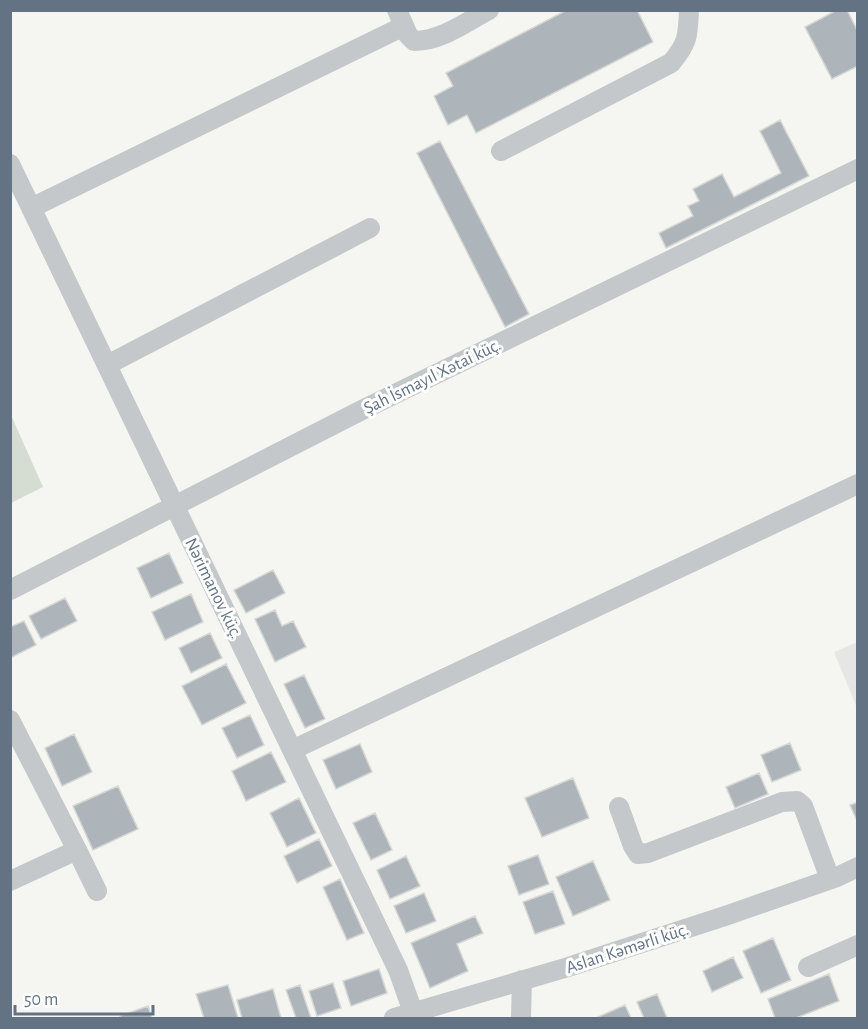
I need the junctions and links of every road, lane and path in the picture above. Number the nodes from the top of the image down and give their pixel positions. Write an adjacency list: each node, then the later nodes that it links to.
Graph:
1 (489, 10): 3 (street)
2 (689, 10): 4 (street)
3 (400, 18): 7 (street)
4 (501, 150)
5 (10, 164): 7 (street, Nərimanov küç.)
6 (858, 169): 11 (street, Şah İsmayıl Xətai küç.)
7 (31, 208): 9 (street, Nərimanov küç.)
8 (370, 228): 9 (street)
9 (107, 365): 11 (street, Nərimanov küç.)
10 (858, 484): 14 (street)
11 (174, 506): 12 (street, Şah İsmayıl Xətai küç.); 14 (street, Nərimanov küç.)
12 (10, 590)
13 (10, 720): 16 (street)
14 (292, 750): 24 (street, Nərimanov küç.)
15 (620, 807): 18 (street)
16 (77, 850): 19 (street); 20 (street)
17 (858, 867): 18 (street, Aslan Kəmərli küç.)
18 (830, 879): 23 (street, Aslan Kəmərli küç.)
19 (10, 881)
20 (98, 891)
21 (858, 945): 22 (street)
22 (808, 967)
23 (522, 980): 24 (street, Aslan Kəmərli küç.); 26 (street)
24 (413, 1012): 25 (street, Aslan Kəmərli küç.)
25 (394, 1018)
26 (520, 1018)

